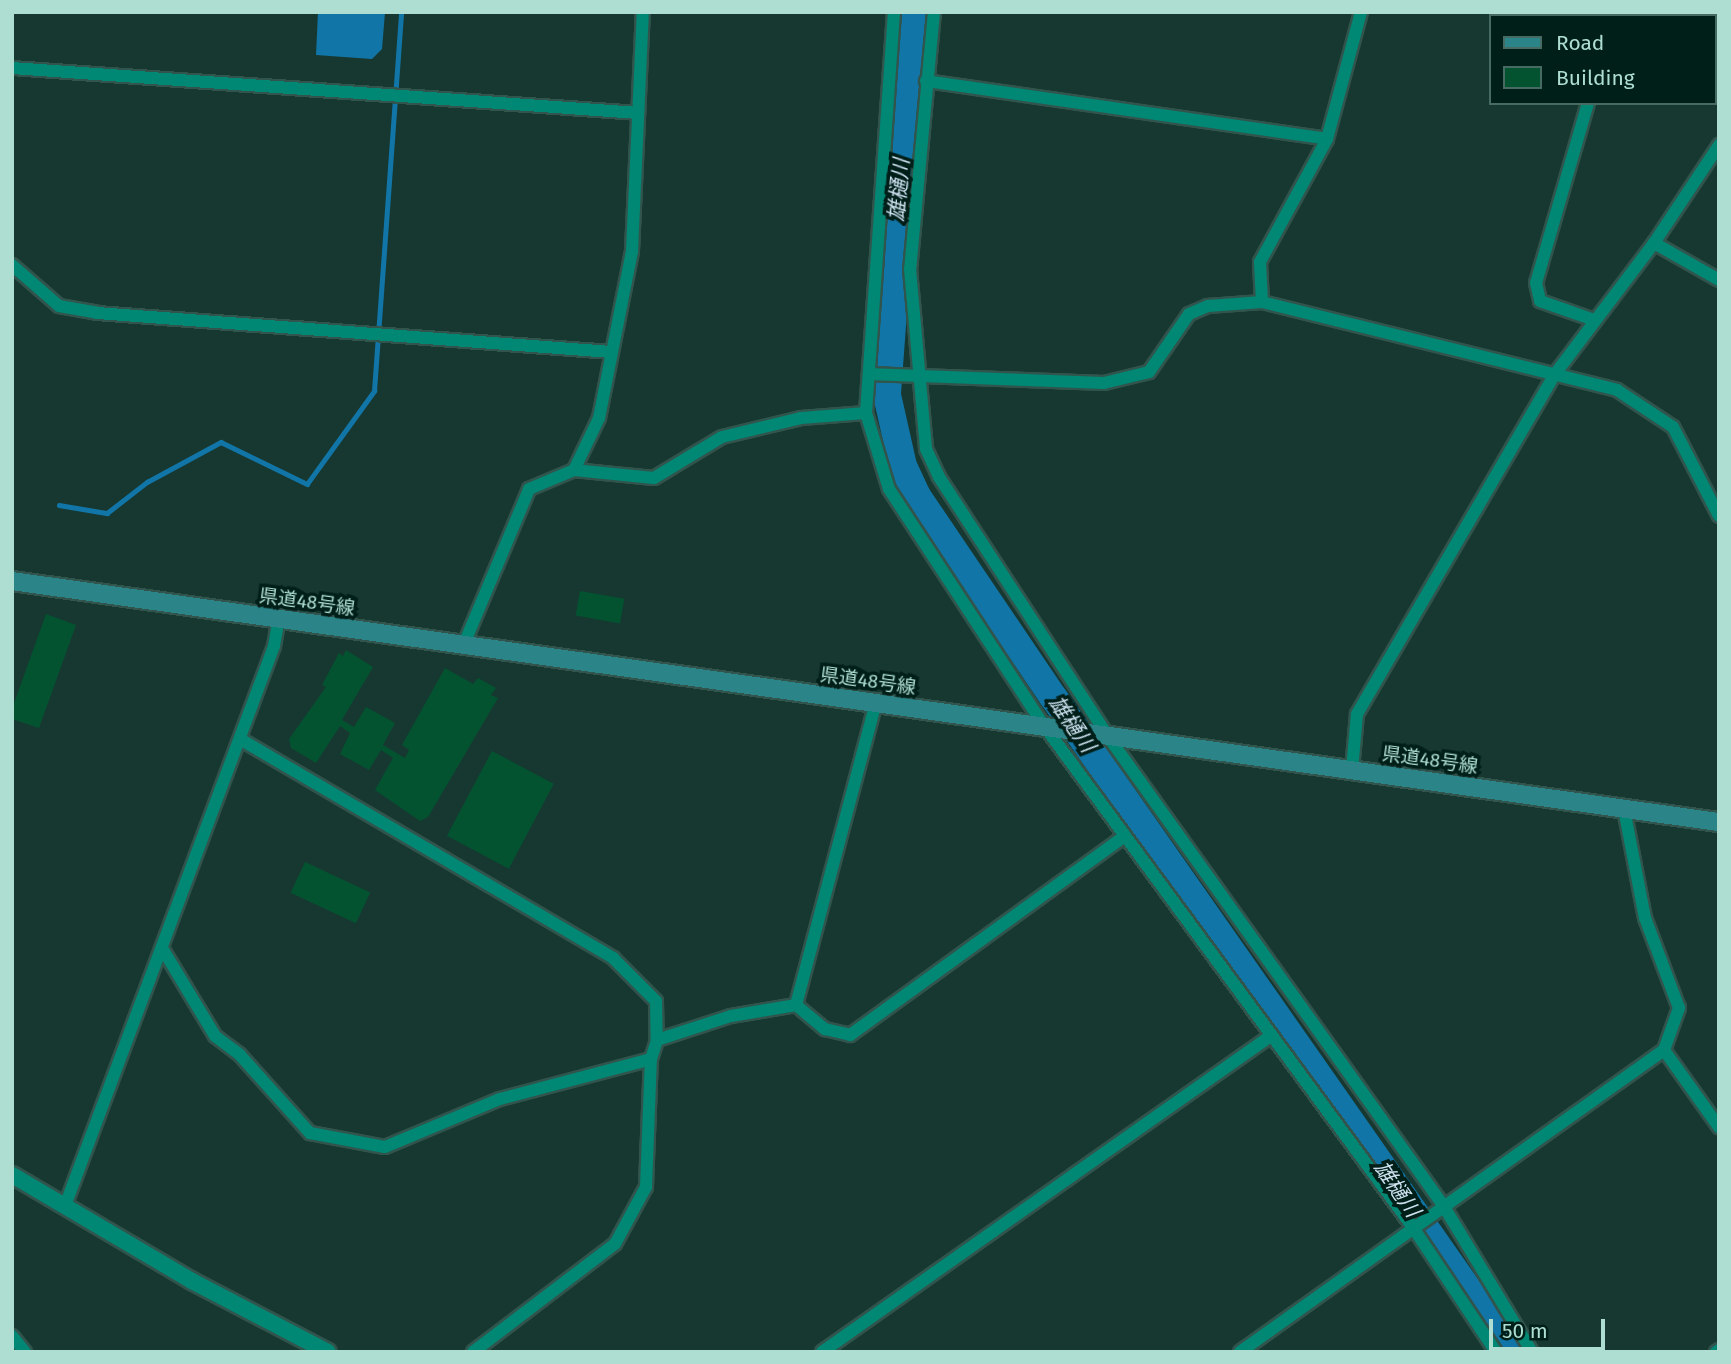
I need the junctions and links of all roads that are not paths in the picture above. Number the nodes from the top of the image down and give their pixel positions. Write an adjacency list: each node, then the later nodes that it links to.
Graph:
1 (643, 12): 8 (street)
2 (894, 12): 17 (street)
3 (934, 12): 6 (street)
4 (1361, 12): 9 (street)
5 (12, 68): 8 (street)
6 (926, 80): 9 (street); 19 (street)
7 (1587, 105): 15 (street)
8 (638, 113): 16 (street)
9 (1327, 139): 14 (street)
10 (1719, 145): 11 (street)
11 (1654, 243): 13 (street); 15 (street)
12 (12, 265): 16 (street)
13 (1719, 280)
14 (1262, 302): 18 (street); 19 (street)
15 (1591, 319): 18 (street)
16 (611, 352): 21 (street)
17 (869, 374): 19 (street); 20 (street)
18 (1555, 374): 22 (street); 30 (street)
19 (917, 378): 28 (street)
20 (866, 413): 21 (street); 27 (street)
21 (574, 470): 25 (street)
22 (1719, 516)
23 (12, 581): 24 (main road, 県道48号線)
24 (279, 620): 25 (main road, 県道48号線); 29 (street)
25 (464, 644): 26 (main road, 県道48号線)
26 (876, 703): 27 (main road, 県道48号線); 35 (street)
27 (1051, 727): 28 (main road, 県道48号線); 33 (street)
28 (1101, 735): 30 (main road, 県道48号線); 42 (street)
29 (240, 739): 34 (street); 37 (street)
30 (1352, 770): 31 (main road, 県道48号線)
31 (1624, 809): 32 (main road, 県道48号線); 38 (street)
32 (1719, 822)
33 (1125, 836): 35 (street); 36 (street)
34 (162, 948): 39 (street); 43 (street)
35 (796, 1005): 37 (street)
36 (1272, 1035): 44 (street); 49 (street)
37 (657, 1041): 39 (street)
38 (1664, 1050): 40 (street); 42 (street)
39 (651, 1059): 48 (street)
40 (1719, 1127)
41 (12, 1175): 43 (street)
42 (1443, 1205): 44 (street); 52 (street)
43 (65, 1206): 47 (street)
44 (1412, 1226): 50 (street); 51 (street)
45 (12, 1336): 46 (street)
46 (25, 1352)
47 (328, 1352)
48 (473, 1352)
49 (822, 1352)
50 (1240, 1352)
51 (1496, 1352)
52 (1532, 1352)

